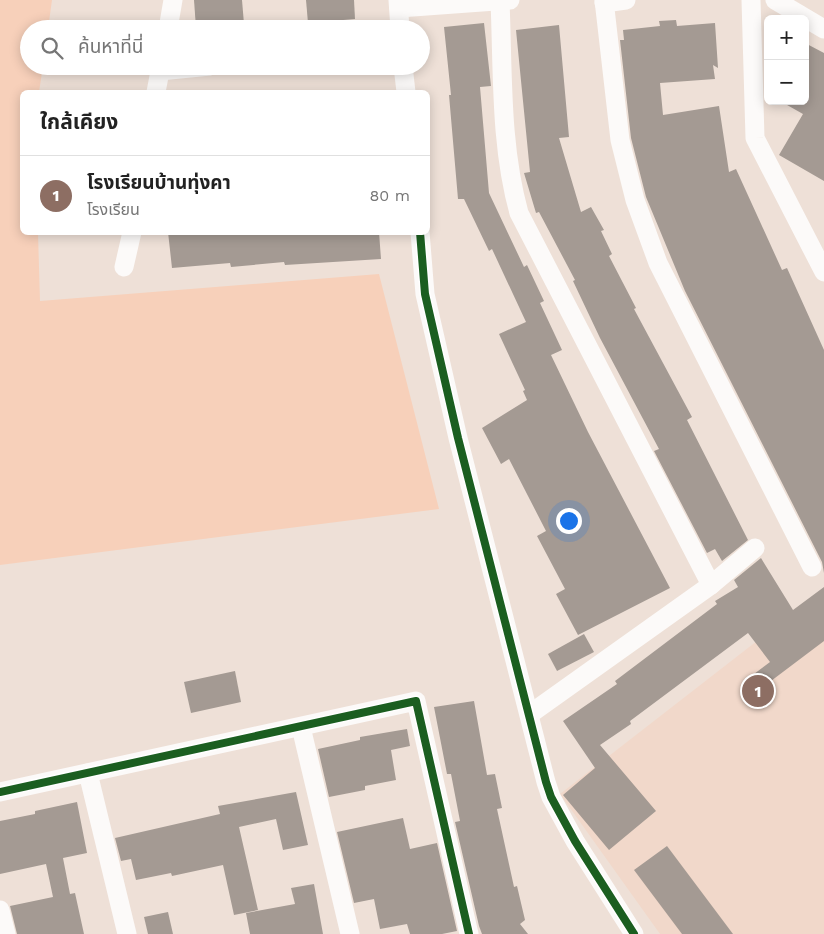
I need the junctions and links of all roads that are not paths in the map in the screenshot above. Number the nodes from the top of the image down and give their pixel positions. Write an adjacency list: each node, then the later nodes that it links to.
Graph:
1 (173, 0): 8 (street)
2 (505, 0): 7 (street); 21 (street)
3 (626, 0): 6 (street)
4 (751, 0): 18 (street)
5 (776, 0): 10 (street)
6 (604, 1): 20 (street)
7 (399, 4): 9 (street)
8 (170, 20)
9 (400, 20)
10 (824, 30)
11 (159, 75): 13 (street)
12 (404, 75): 14 (street)
13 (156, 90)
14 (406, 90)
15 (131, 235): 17 (street)
16 (420, 235): 22 (street)
17 (124, 267)
18 (824, 272)
19 (755, 548): 21 (street)
20 (812, 567)
21 (711, 585): 22 (street)
22 (530, 714): 31 (street)
23 (301, 726): 24 (street); 29 (street); 30 (street)
24 (88, 773): 25 (street); 28 (street)
25 (0, 792)
26 (0, 910): 27 (street)
27 (6, 934)
28 (127, 934)
29 (350, 934)
30 (469, 934)
31 (634, 934)

